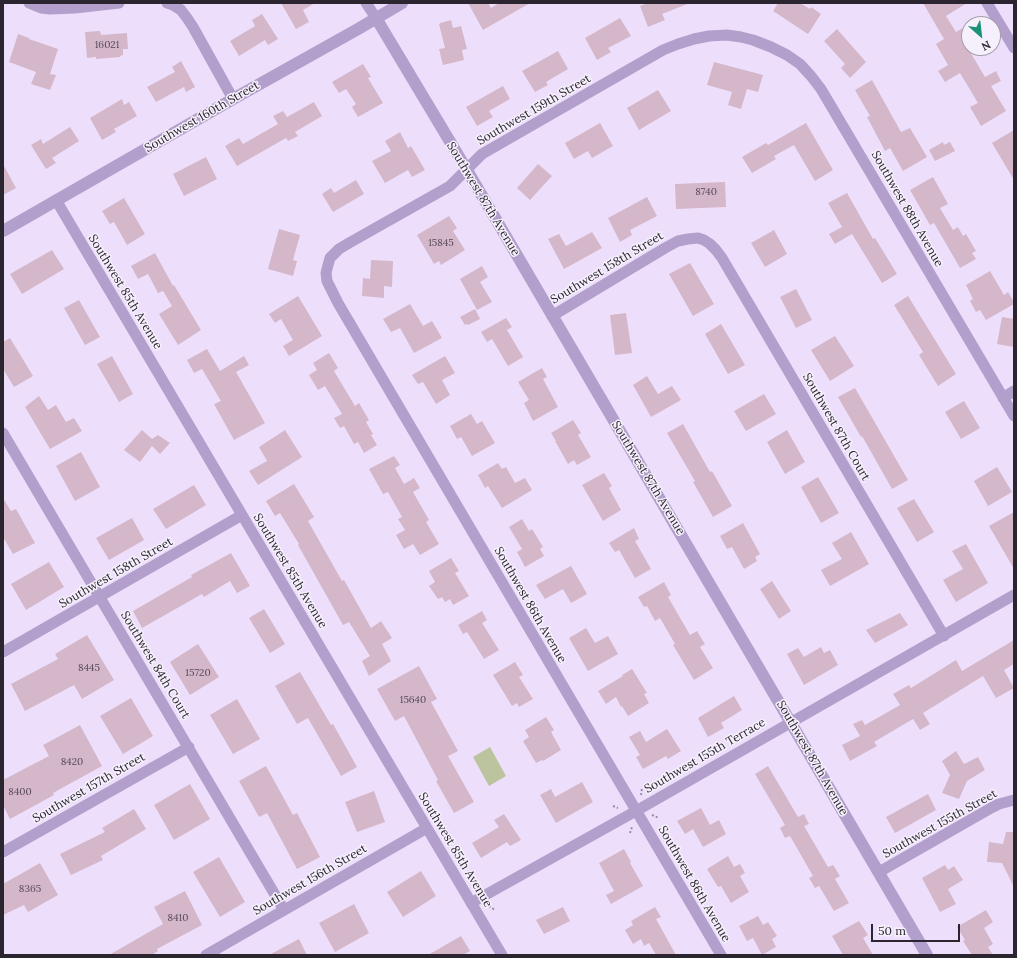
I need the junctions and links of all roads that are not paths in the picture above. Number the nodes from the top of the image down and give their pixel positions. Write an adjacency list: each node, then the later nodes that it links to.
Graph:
1 (30, 3): 2 (street)
2 (119, 3)
3 (168, 3): 10 (street)
4 (366, 3): 7 (street, Southwest 87th Avenue)
5 (402, 3): 7 (street, Southwest 160th Street)
6 (988, 3): 9 (street)
7 (376, 18): 10 (street, Southwest 160th Street); 11 (street, Southwest 87th Avenue)
8 (753, 40): 11 (street, Southwest 159th Street); 18 (street, Southwest 88th Avenue)
9 (1014, 48)
10 (233, 99): 12 (street, Southwest 160th Street)
11 (467, 170): 15 (street, Southwest 159th Street); 16 (street, Southwest 87th Avenue)
12 (56, 200): 13 (street, Southwest 160th Street); 21 (street, Southwest 85th Avenue)
13 (3, 231)
14 (698, 238): 16 (street, Southwest 158th Street); 24 (street, Southwest 87th Court)
15 (328, 265): 29 (street, Southwest 86th Avenue)
16 (552, 316): 26 (street, Southwest 87th Avenue)
17 (1014, 391): 18 (street)
18 (1003, 398): 19 (street, Southwest 88th Avenue)
19 (1014, 416)
20 (3, 433): 23 (street, Southwest 84th Court)
21 (242, 515): 23 (street, Southwest 158th Street); 30 (street, Southwest 85th Avenue)
22 (1014, 595): 24 (street, Southwest 155th Terrace)
23 (100, 597): 25 (street, Southwest 158th Street); 27 (street, Southwest 84th Court)
24 (944, 636): 26 (street, Southwest 155th Terrace)
25 (3, 652)
26 (791, 723): 29 (street, Southwest 155th Terrace); 32 (street, Southwest 87th Avenue)
27 (189, 746): 31 (street, Southwest 157th Street); 34 (street, Southwest 84th Court)
28 (1014, 800): 32 (street, Southwest 155th Street)
29 (636, 811): 33 (street, Southwest 155th Terrace); 37 (street, Southwest 86th Avenue)
30 (427, 828): 33 (street, Southwest 85th Avenue); 34 (street, Southwest 156th Street)
31 (3, 852)
32 (879, 872): 38 (street, Southwest 87th Avenue)
33 (471, 903): 36 (street, Southwest 85th Avenue)
34 (284, 910): 35 (street, Southwest 156th Street)
35 (206, 955)
36 (502, 955)
37 (721, 955)
38 (928, 955)

